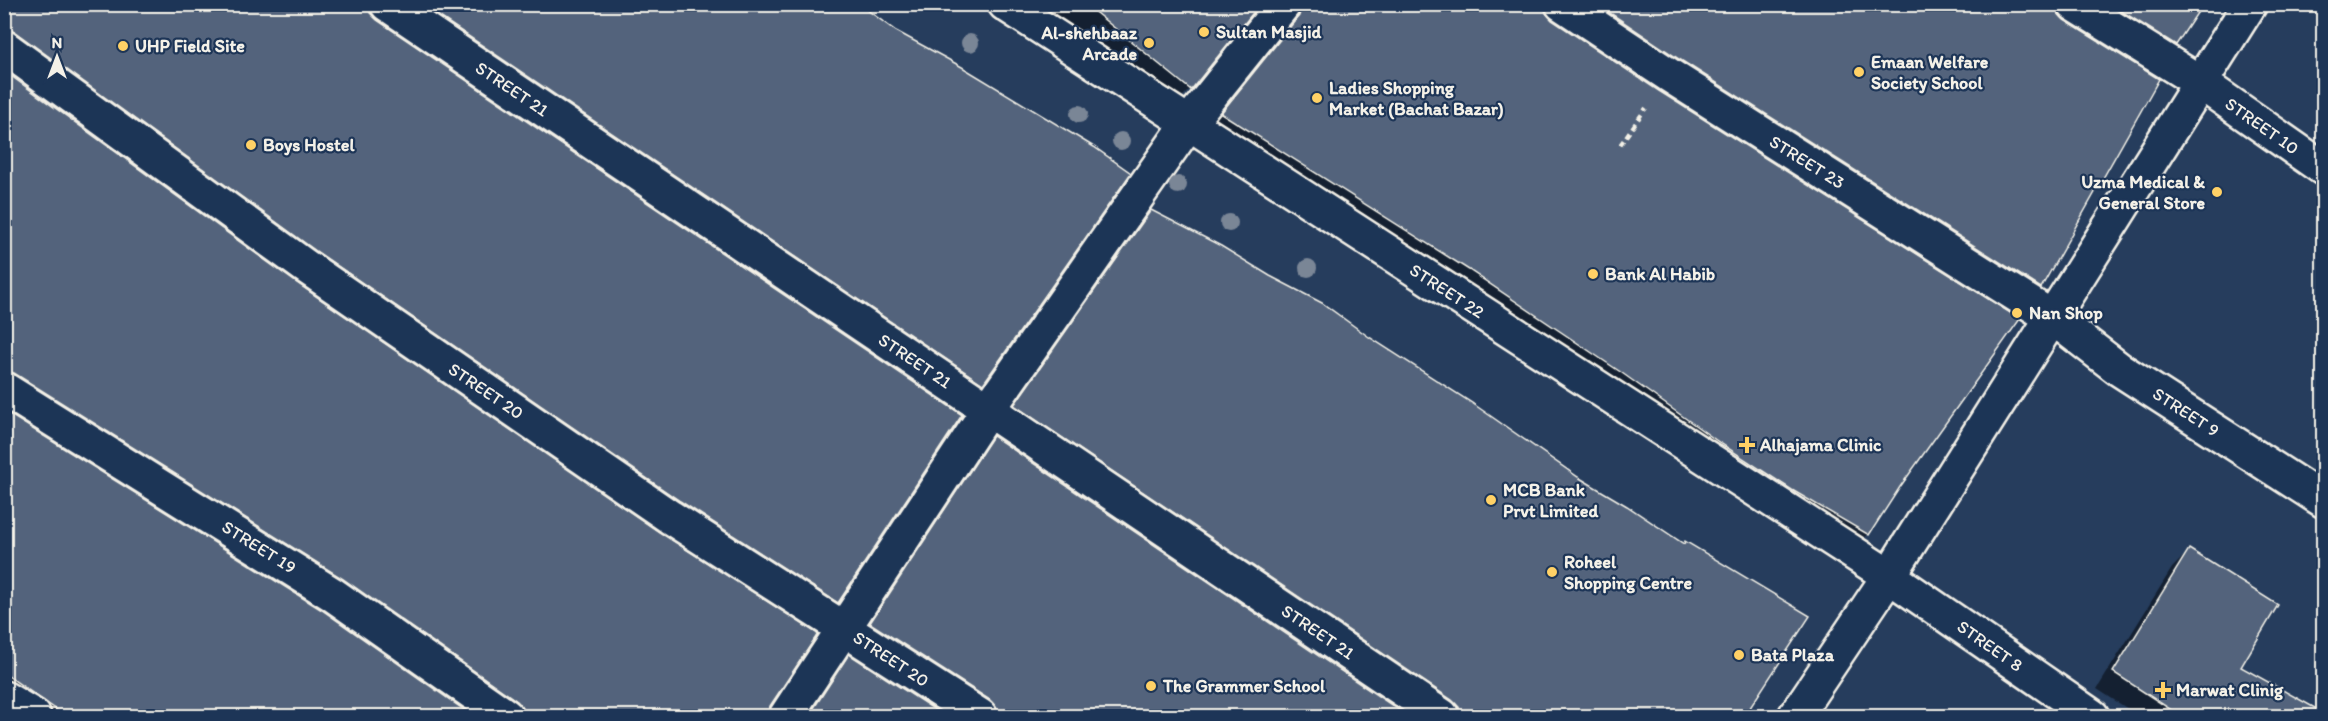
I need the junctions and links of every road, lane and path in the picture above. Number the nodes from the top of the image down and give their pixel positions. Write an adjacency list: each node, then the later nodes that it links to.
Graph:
1 (387, 4): 13 (street, STREET 21)
2 (1005, 4): 9 (street, STREET 22)
3 (1284, 4): 9 (street)
4 (1562, 4): 11 (street, STREET 23)
5 (2074, 4): 8 (street, STREET 10)
6 (2250, 4): 8 (street)
7 (4, 48): 16 (street, STREET 20)
8 (2201, 83): 10 (street, STREET 10); 11 (street)
9 (1188, 124): 13 (street); 15 (street, STREET 22)
10 (2324, 169)
11 (2053, 318): 14 (street, STREET 9); 15 (street)
12 (4, 389): 19 (street, STREET 19)
13 (988, 410): 16 (street); 22 (street, STREET 21)
14 (2324, 501)
15 (1889, 576): 23 (street); 24 (street, STREET 8)
16 (844, 628): 20 (street); 21 (street, STREET 20)
17 (4, 698): 18 (street)
18 (34, 717)
19 (506, 717)
20 (786, 717)
21 (980, 717)
22 (1442, 717)
23 (1794, 717)
24 (2092, 717)

